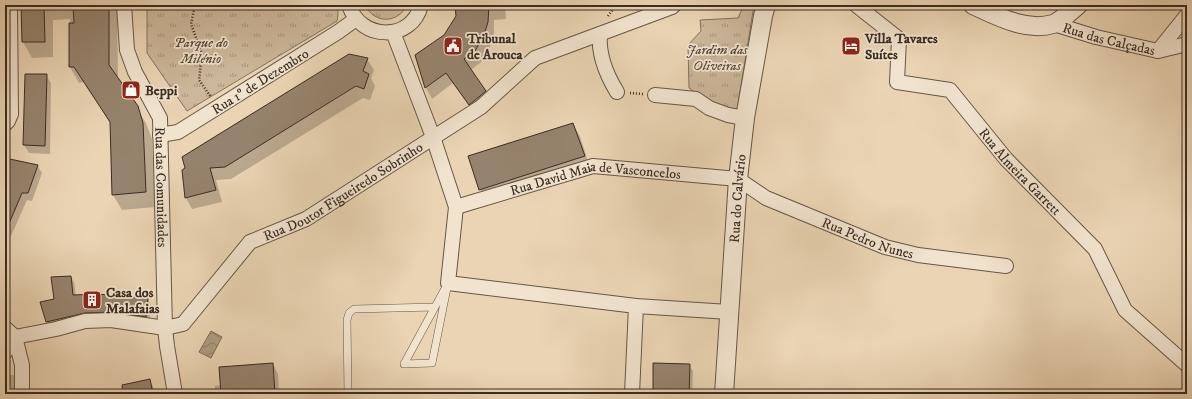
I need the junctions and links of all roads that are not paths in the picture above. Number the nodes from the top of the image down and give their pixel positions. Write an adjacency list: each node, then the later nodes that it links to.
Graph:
1 (10, 5): 20 (street)
2 (124, 5): 21 (street, Rua das Comunidades)
3 (349, 5): 11 (street)
4 (421, 5): 13 (street)
5 (674, 5): 14 (street, Rua Doutor Figueiredo Sobrinho)
6 (766, 5): 19 (street, Rua do Calvário)
7 (856, 5): 33 (street, Rua Almeira Garrett)
8 (972, 5): 12 (street)
9 (1078, 5): 12 (street)
10 (1187, 15): 16 (street)
11 (356, 19): 13 (street); 21 (street, Rua 1º de Dezembro)
12 (1054, 24): 16 (street, Rua das Calçadas)
13 (393, 32): 22 (street)
14 (600, 34): 17 (street); 22 (street, Rua Doutor Figueiredo Sobrinho)
15 (1187, 44): 16 (street, Rua das Calçadas)
16 (1158, 50)
17 (617, 92)
18 (655, 95): 19 (street)
19 (745, 118): 23 (street, Rua do Calvário)
20 (5, 124)
21 (160, 134): 30 (street, Rua das Comunidades)
22 (433, 137): 24 (street); 30 (street, Rua Doutor Figueiredo Sobrinho)
23 (738, 179): 24 (street, Rua David Maia de Vasconcelos); 25 (street, Rua Pedro Nunes); 29 (street, Rua do Calvário)
24 (456, 206): 26 (street)
25 (1006, 266)
26 (448, 283): 27 (street); 28 (lane); 28 (lane)
27 (636, 306): 29 (street); 37 (street)
28 (434, 308): 36 (lane)
29 (729, 312): 38 (street, Rua do Calvário)
30 (165, 328): 31 (street, Rua Doutor Figueiredo Sobrinho); 35 (street, Rua das Comunidades)
31 (10, 332): 32 (street); 34 (street)
32 (5, 352)
33 (1187, 366)
34 (22, 394)
35 (175, 394)
36 (348, 394)
37 (632, 394)
38 (724, 394)

